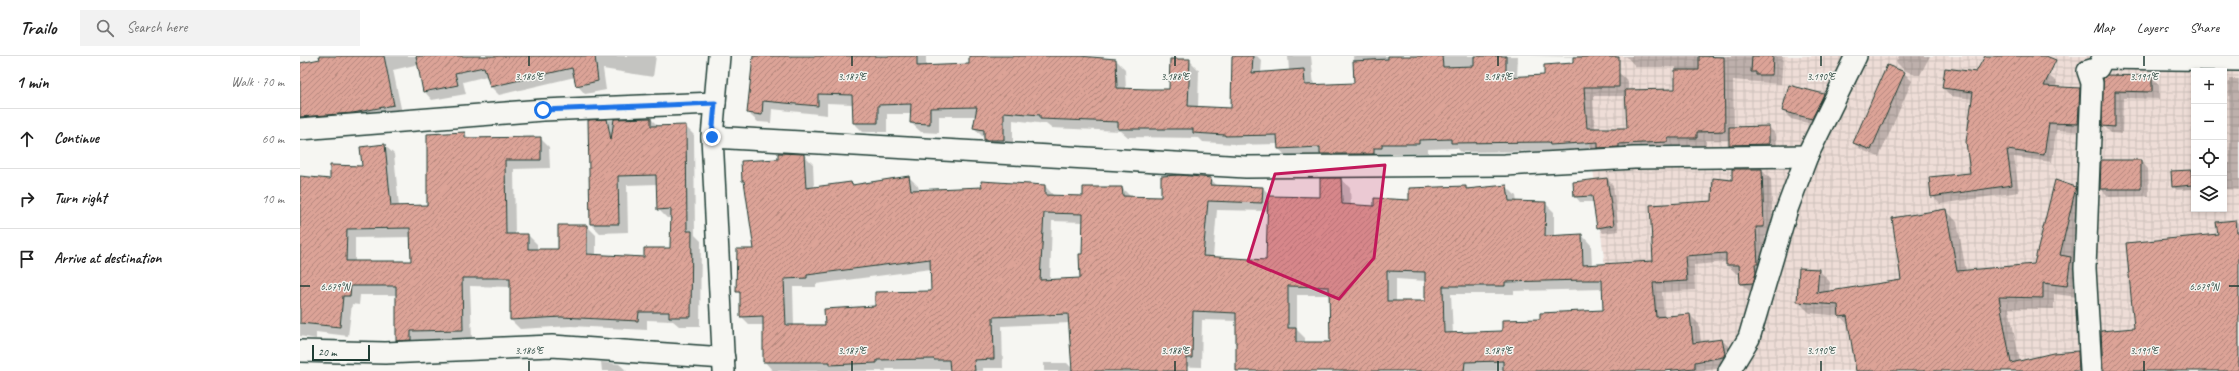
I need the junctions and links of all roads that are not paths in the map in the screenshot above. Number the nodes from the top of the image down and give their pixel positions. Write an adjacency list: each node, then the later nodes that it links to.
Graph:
1 (719, 56): 4 (street)
2 (1856, 56): 7 (street)
3 (2239, 60): 11 (street)
4 (715, 103): 5 (street); 6 (street)
5 (300, 129)
6 (712, 137): 7 (street); 9 (street)
7 (1807, 156): 10 (street)
8 (300, 351): 9 (street)
9 (724, 365)
10 (1729, 371)
11 (2091, 371)

